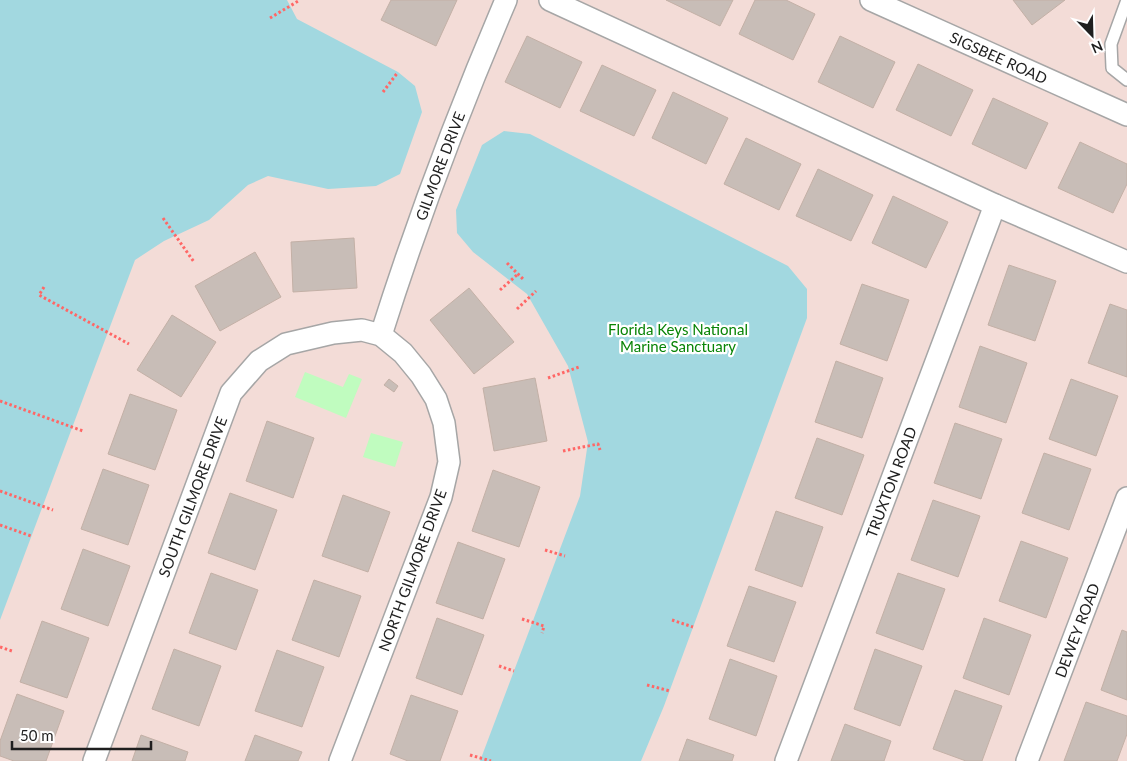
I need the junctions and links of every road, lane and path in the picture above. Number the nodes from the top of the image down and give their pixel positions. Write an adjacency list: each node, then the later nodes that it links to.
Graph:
1 (300, 0): 6 (path)
2 (506, 0): 22 (street, GILMORE DRIVE)
3 (550, 0): 11 (street)
4 (871, 0): 10 (street, SIGSBEE ROAD)
5 (1127, 0): 8 (lane)
6 (270, 18)
7 (398, 72): 9 (path)
8 (1127, 80)
9 (383, 92)
10 (1127, 115)
11 (995, 205): 14 (street); 51 (street, TRUXTON ROAD)
12 (163, 218): 13 (path)
13 (194, 262)
14 (1127, 262)
15 (507, 263): 16 (path)
16 (518, 274): 17 (path); 19 (path)
17 (524, 280)
18 (44, 287): 23 (path)
19 (500, 290)
20 (536, 291): 21 (path)
21 (517, 309)
22 (381, 335): 48 (street, SOUTH GILMORE DRIVE); 49 (street, NORTH GILMORE DRIVE)
23 (129, 344)
24 (579, 367): 25 (path)
25 (548, 378)
26 (0, 401): 27 (path)
27 (83, 431)
28 (600, 450): 29 (path)
29 (563, 451)
30 (0, 491): 32 (path)
31 (1127, 498): 52 (street, DEWEY ROAD)
32 (53, 510)
33 (0, 525): 34 (path)
34 (31, 536)
35 (545, 550): 36 (path)
36 (565, 556)
37 (522, 619): 40 (path)
38 (672, 620): 39 (path)
39 (693, 627)
40 (542, 633)
41 (0, 648): 42 (path)
42 (12, 651)
43 (499, 666): 44 (path)
44 (514, 671)
45 (647, 685): 46 (path)
46 (670, 692)
47 (470, 755): 50 (path)
48 (94, 761)
49 (340, 761)
50 (491, 761)
51 (786, 761)
52 (1027, 761)

